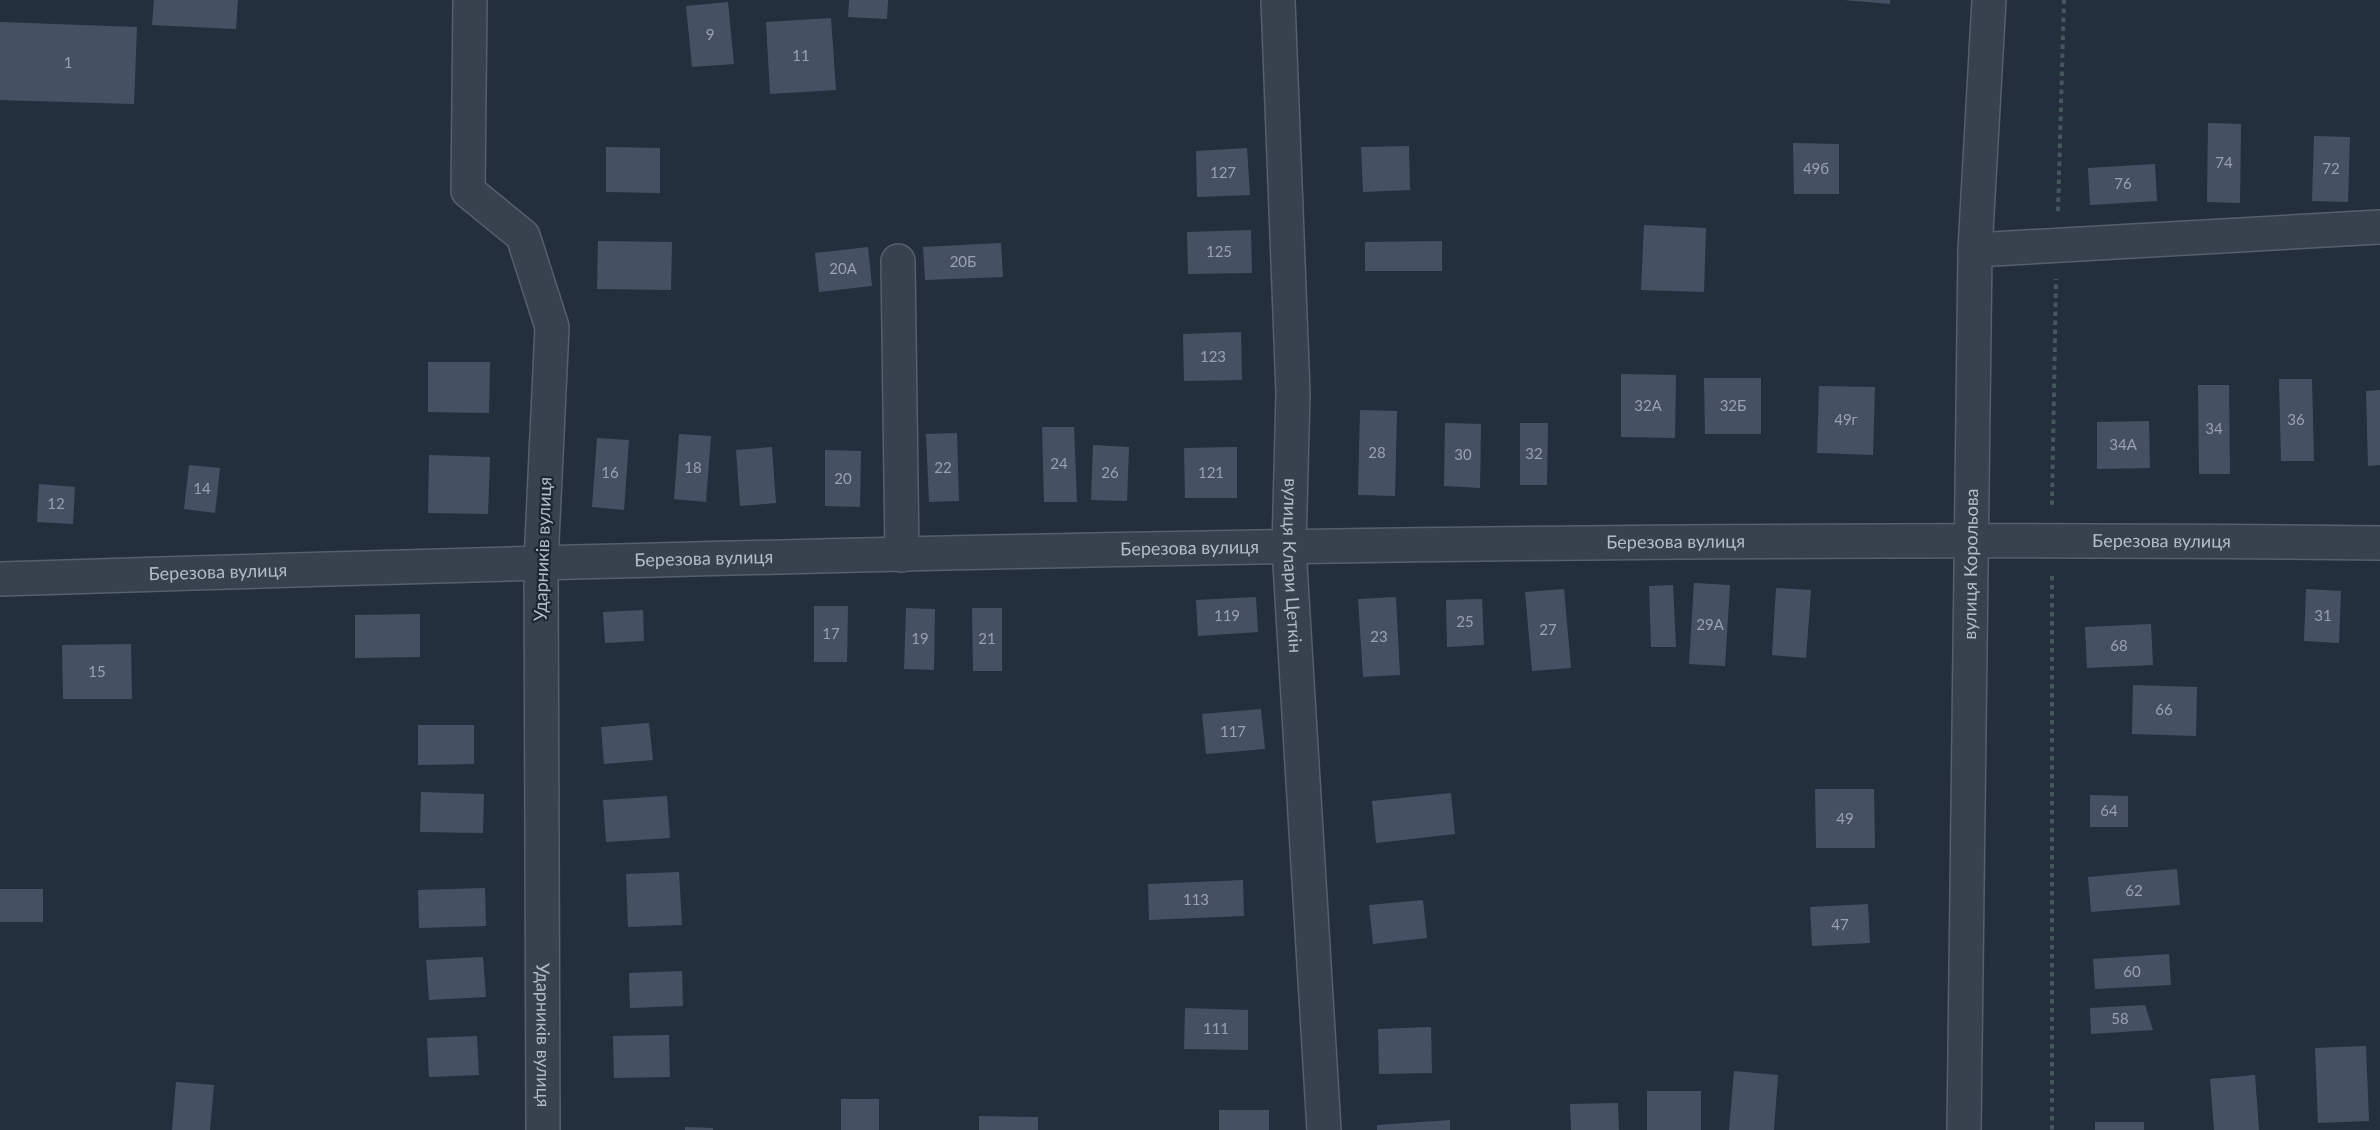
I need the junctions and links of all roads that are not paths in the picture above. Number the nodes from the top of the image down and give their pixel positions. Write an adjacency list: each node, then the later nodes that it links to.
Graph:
1 (470, 0): 11 (street, Ударників вулиця)
2 (1278, 0): 9 (street, вулиця Клари Цеткін)
3 (1989, 0): 5 (street, вулиця Корольова)
4 (2380, 227): 5 (street)
5 (1975, 250): 7 (street, вулиця Корольова)
6 (898, 261): 10 (street)
7 (1972, 540): 8 (street, Березова вулиця); 9 (street, Березова вулиця); 15 (street, вулиця Корольова)
8 (2380, 543)
9 (1289, 548): 10 (street, Березова вулиця); 14 (street, вулиця Клари Цеткін)
10 (902, 555): 11 (street, Березова вулиця)
11 (541, 562): 12 (street, Березова вулиця); 13 (street, Ударників вулиця)
12 (0, 579)
13 (543, 1130)
14 (1324, 1130)
15 (1964, 1130)

